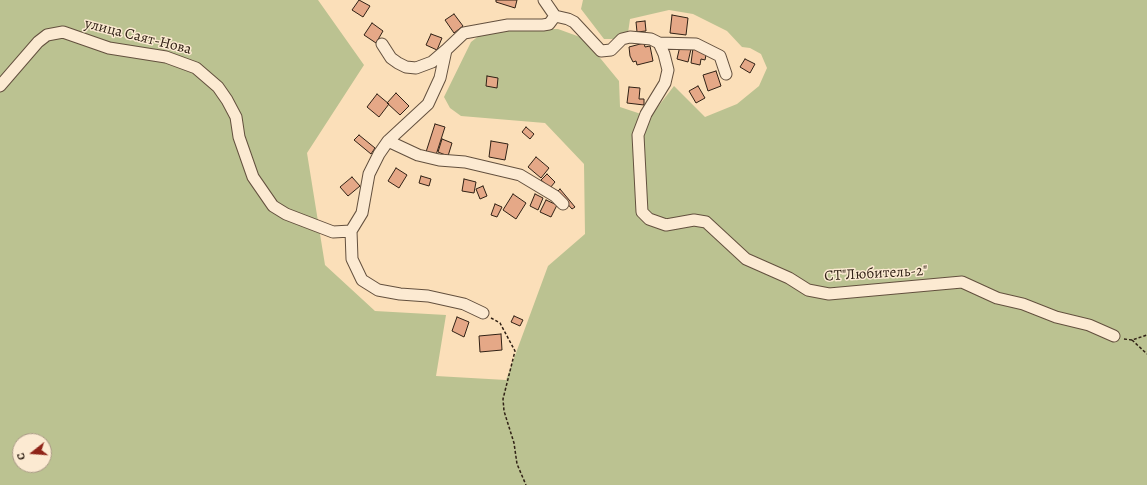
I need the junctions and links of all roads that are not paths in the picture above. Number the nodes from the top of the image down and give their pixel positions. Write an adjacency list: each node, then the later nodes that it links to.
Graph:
1 (544, 0): 2 (street)
2 (555, 16): 3 (street); 5 (street)
3 (659, 43): 6 (street); 12 (street, СТ"Любитель-2")
4 (382, 44): 5 (street)
5 (446, 50): 8 (street)
6 (726, 74)
7 (0, 86): 10 (street, улица Саят-Нова)
8 (388, 141): 9 (street); 10 (street)
9 (563, 204)
10 (351, 231): 11 (street)
11 (483, 313)
12 (1114, 336)

